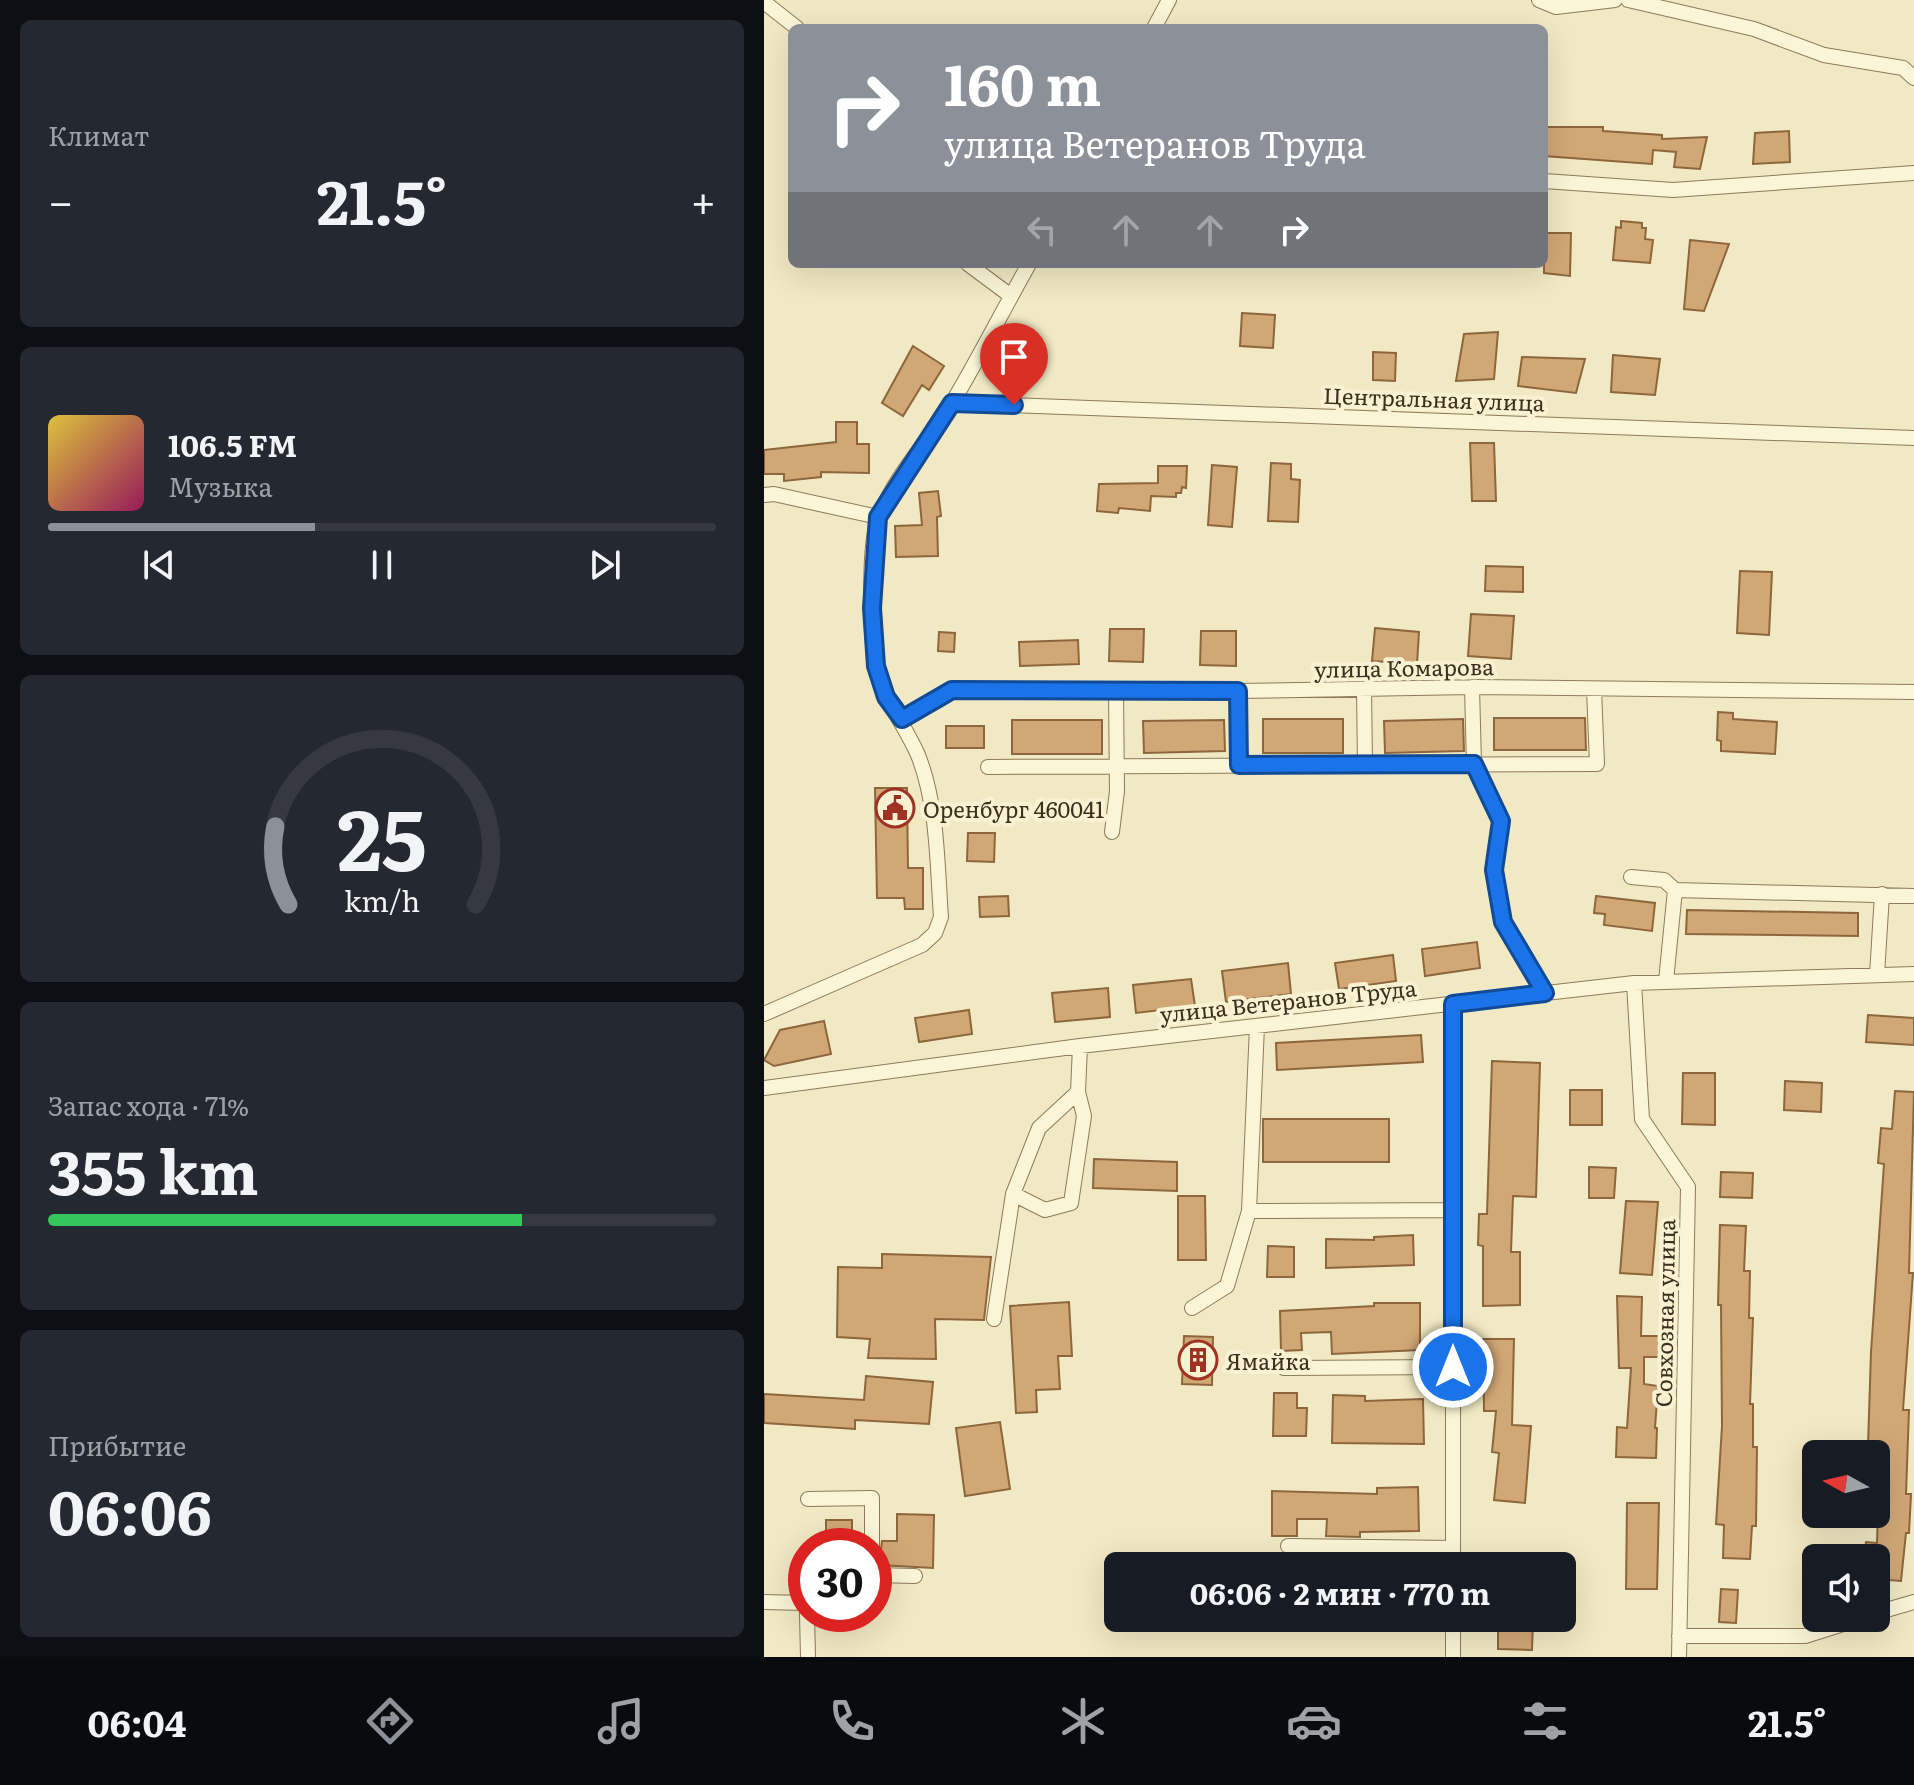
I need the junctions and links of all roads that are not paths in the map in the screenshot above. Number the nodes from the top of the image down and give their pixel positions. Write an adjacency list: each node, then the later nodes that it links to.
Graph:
1 (1169, 0): 7 (street)
2 (1539, 0): 3 (street)
3 (1615, 0)
4 (1628, 0): 8 (street)
5 (764, 2): 6 (street)
6 (792, 24)
7 (1156, 24)
8 (1914, 78)
9 (1914, 173): 10 (street)
10 (1548, 181)
11 (973, 268): 13 (street)
12 (1027, 268): 13 (street)
13 (1011, 296): 14 (street)
14 (952, 403): 15 (street, Центральная улица); 17 (street)
15 (1914, 438)
16 (764, 495): 17 (street)
17 (878, 517): 24 (street)
18 (1472, 687): 19 (street, улица Комарова); 20 (street, улица Комарова); 25 (street)
19 (1364, 689): 22 (street, улица Комарова); 27 (street)
20 (1594, 689): 23 (street, улица Комарова); 25 (street)
21 (1116, 691): 22 (street, улица Комарова); 24 (street, улица Комарова); 29 (street)
22 (1238, 691): 26 (street)
23 (1914, 692)
24 (902, 719): 41 (street)
25 (1474, 764): 27 (street); 39 (street)
26 (1239, 765): 27 (street); 29 (street)
27 (1365, 765)
28 (988, 767): 29 (street)
29 (1115, 767): 30 (street)
30 (1112, 832)
31 (1631, 877): 32 (street)
32 (1675, 890): 33 (street); 37 (street)
33 (1882, 894): 34 (street); 36 (street)
34 (1914, 896)
35 (1914, 974): 36 (street, улица Ветеранов Труда)
36 (1877, 975): 37 (street, улица Ветеранов Труда)
37 (1666, 981): 38 (street, улица Ветеранов Труда)
38 (1634, 983): 39 (street, улица Ветеранов Труда); 67 (street, Совхозная улица)
39 (1545, 993): 40 (street, улица Ветеранов Труда)
40 (1453, 1004): 42 (street, улица Ветеранов Труда); 47 (street)
41 (764, 1014)
42 (1257, 1026): 43 (street, улица Ветеранов Труда); 48 (street)
43 (1080, 1046): 44 (street, улица Ветеранов Труда); 45 (street)
44 (764, 1088)
45 (1078, 1092): 46 (street); 46 (street)
46 (1013, 1194): 50 (street)
47 (1454, 1210): 48 (street); 51 (street)
48 (1249, 1211): 49 (street)
49 (1192, 1308)
50 (994, 1319)
51 (1453, 1367): 52 (street); 56 (street)
52 (1284, 1368)
53 (808, 1499): 54 (street)
54 (872, 1528)
55 (1288, 1546): 56 (street)
56 (1453, 1548): 57 (street)
57 (1453, 1552)
58 (892, 1575): 59 (street)
59 (915, 1576)
60 (764, 1602): 62 (street)
61 (1914, 1602): 63 (street)
62 (788, 1603)
63 (1890, 1609)
64 (807, 1632): 68 (street)
65 (1453, 1632): 69 (street)
66 (1818, 1632): 67 (street)
67 (1679, 1636): 70 (street, Совхозная улица)
68 (808, 1657)
69 (1453, 1657)
70 (1679, 1657)

